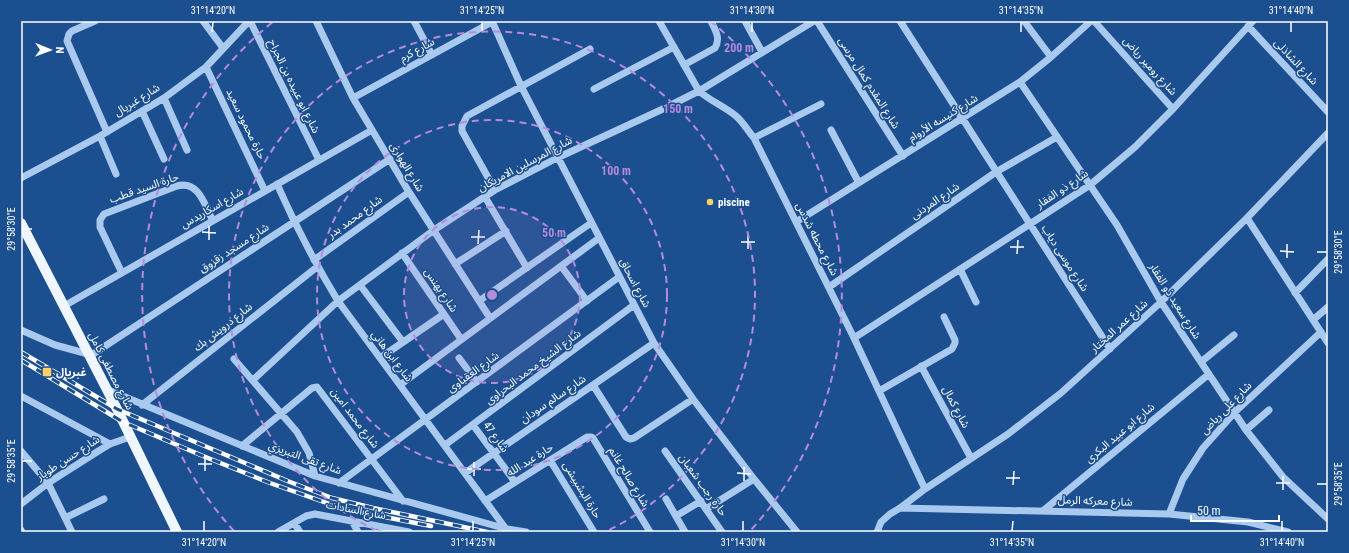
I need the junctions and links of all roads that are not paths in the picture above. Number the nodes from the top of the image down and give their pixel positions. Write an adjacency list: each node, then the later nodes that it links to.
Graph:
1 (95, 21): 36 (street)
2 (203, 21): 16 (street)
3 (250, 21): 16 (street, شارع غبريال); 46 (street, شارع ابو عبيده بن الجراح)
4 (316, 21): 28 (street, شارع الهوارى)
5 (414, 21): 19 (street)
6 (492, 21): 19 (street, شارع كرم); 24 (street, شارع اسحاق)
7 (659, 21): 15 (street, شارع محطه شدس)
8 (711, 21): 21 (street)
9 (745, 21): 18 (street)
10 (900, 21): 33 (street, شارع موسى دياب)
11 (1024, 21): 20 (street)
12 (1093, 21): 20 (street, شارع كنيسه الأروام); 30 (street, شارع رومير رياض)
13 (812, 22): 18 (street, شارع المرسلين الامريكان); 42 (street, شارع المقدم كمال مرسى)
14 (1251, 23): 30 (street, شارع ذو الفقار); 32 (street, شارع الشاذلى)
15 (674, 47): 21 (street, شارع محطه شدس); 25 (street)
16 (223, 48): 22 (street, شارع غبريال)
17 (590, 49): 24 (street)
18 (762, 52): 26 (street, شارع المرسلين الامريكان)
19 (432, 55): 28 (street, شارع كرم)
20 (1051, 57): 23 (street, شارع كنيسه الأروام)
21 (684, 65): 26 (street, شارع محطه شدس)
22 (206, 67): 27 (street, شارع غبريال); 54 (street, حارة محمود سعيد)
23 (1020, 82): 33 (street, شارع كنيسه الأروام); 39 (street, شارع سعيد ذو الفقار)
24 (521, 86): 43 (street, شارع اسحاق); 53 (street)
25 (594, 89)
26 (699, 91): 40 (street, شارع محطه شدس); 43 (street, شارع المرسلين الامريكان)
27 (164, 98): 31 (street, شارع غبريال); 41 (street)
28 (353, 98): 34 (street, شارع الهوارى)
29 (821, 104): 40 (street)
30 (1173, 109): 52 (street, شارع ذو الفقار)
31 (142, 111): 36 (street, شارع غبريال); 44 (street)
32 (1328, 112)
33 (962, 119): 42 (street, شارع كنيسه الأروام); 47 (street, شارع موسى دياب)
34 (372, 130): 45 (street, شارع الهوارى); 46 (street, شارع اسكاريدس)
35 (830, 130): 50 (street)
36 (107, 132): 38 (street, شارع غبريال)
37 (1328, 133): 57 (street, شارع عمر المختار)
38 (100, 136): 48 (street); 49 (street, شارع غبريال)
39 (1057, 137): 47 (street, شارع المردنى); 52 (street, شارع سعيد ذو الفقار)
40 (754, 138): 61 (street, شارع محطه شدس)
41 (187, 150)
42 (903, 156): 50 (street, شارع كنيسه الأروام)
43 (557, 158): 53 (street, شارع المرسلين الامريكان); 62 (street, شارع اسحاق)
44 (164, 159)
45 (390, 159): 55 (street, شارع الهوارى); 60 (street, شارع مسجد زقزوق)
46 (319, 160): 51 (street, شارع اسكاريدس)
47 (996, 172): 63 (street, شارع موسى دياب); 77 (street, شارع المردنى)
48 (116, 174)
49 (21, 178)
50 (859, 183): 61 (street, شارع كنيسه الأروام)
51 (277, 184): 54 (street, شارع اسكاريدس); 60 (street, شارع ابن هاني)
52 (1090, 185): 63 (street, شارع ذو الفقار); 83 (street, شارع سعيد ذو الفقار)
53 (495, 190): 56 (street, شارع المرسلين الامريكان)
54 (265, 191): 58 (street, شارع اسكاريدس)
55 (409, 192): 64 (street, شارع الهوارى); 69 (street, شارع محمد بدر)
56 (485, 197): 64 (street, شارع المرسلين الامريكان); 65 (street)
57 (1247, 218): 78 (street); 83 (street, شارع عمر المختار)
58 (213, 221): 74 (street, شارع اسكاريدس); 74 (street, حارة السيد قطب)
59 (21, 222): 85 (main road, شارع مصطفى كامل)
60 (294, 222): 69 (street, شارع ابن هاني); 100 (street, شارع مسجد زقزوق)
61 (796, 222): 77 (street, شارع محطه شدس)
62 (591, 223): 66 (street, شارع اسحاق); 72 (street)
63 (1030, 224): 73 (street, شارع ذو الفقار); 99 (street, شارع موسى دياب)
64 (434, 230): 67 (street, شارع المرسلين الامريكان); 70 (street, شارع الهوارى)
65 (506, 231): 70 (street); 72 (street)
66 (599, 238): 71 (street); 75 (street, شارع اسحاق)
67 (402, 253): 76 (street, شارع المرسلين الامريكان); 87 (street, شارع بهنس)
68 (1328, 259): 78 (street)
69 (315, 263): 79 (street, شارع ابن هاني); 115 (street, شارع درويش بك)
70 (455, 264): 80 (street, شارع الهوارى)
71 (561, 266): 81 (street); 89 (street)
72 (527, 268): 80 (street)
73 (960, 269): 82 (street); 94 (street, شارع ذو الفقار)
74 (122, 273): 85 (street, شارع اسكاريدس)
75 (620, 277): 81 (street, شارع العقباوى); 84 (street, شارع اسحاق)
76 (360, 285): 79 (street, شارع المرسلين الامريكان); 96 (street)
77 (828, 287): 94 (street, شارع محطه شدس)
78 (1296, 293): 90 (street)
79 (338, 301): 101 (street, شارع ابن هاني); 107 (street, شارع المرسلين الامريكان)
80 (479, 301): 89 (street, شارع الهوارى)
81 (587, 301): 108 (street, شارع العقباوى)
82 (976, 302)
83 (1161, 302): 99 (street, شارع عمر المختار); 104 (street, شارع سعيد ذو الفقار)
84 (634, 305): 97 (street, شارع اسحاق); 120 (street, شارع الشيخ محمد البحراوى)
85 (64, 306): 100 (main road, شارع مصطفى كامل)
86 (1328, 307): 90 (street)
87 (444, 314): 95 (street, شارع بهنس); 96 (street)
88 (944, 317): 105 (street)
89 (490, 318): 95 (street)
90 (1313, 320): 92 (street)
91 (21, 330): 100 (street)
92 (1321, 332): 98 (street); 117 (street, شارع على رياض)
93 (1234, 334): 104 (street)
94 (854, 338): 112 (street, شارع محطه شدس)
95 (461, 339): 109 (street)
96 (403, 342): 101 (street)
97 (654, 343): 110 (street, شارع سالم سودان); 114 (street, شارع اسحاق)
98 (1328, 343)
99 (1110, 348): 130 (street, شارع عمر المختار)
100 (89, 355): 111 (main road, شارع مصطفى كامل)
101 (380, 358): 109 (street, شارع ابن هاني)
102 (459, 358): 108 (street)
103 (234, 359): 107 (street)
104 (1201, 362): 106 (street, شارع سعيد ذو الفقار)
105 (922, 366): 112 (street); 130 (street, شارع كمال)
106 (1209, 374): 117 (street, شارع سعيد ذو الفقار); 148 (street, شارع ابو عبيد البكرى)
107 (253, 380): 118 (street)
108 (477, 382): 119 (street, شارع العقباوى)
109 (400, 384): 119 (street, شارع ابن هاني)
110 (593, 385): 114 (street); 129 (street, شارع سالم سودان)
111 (106, 389): 115 (street, شارع تقى التبريزي); 122 (main road, شارع مصطفى كامل)
112 (879, 390): 139 (street, شارع محطه شدس)
113 (22, 398): 124 (street)
114 (693, 399): 135 (street, شارع اسحاق)
115 (142, 404): 125 (street, شارع تقى التبريزي)
116 (1269, 410): 121 (street)
117 (1235, 412): 121 (street, شارع سعيد ذو الفقار); 149 (street, شارع على رياض)
118 (281, 414): 125 (street, شارع محمد امين); 131 (street, شارع محمد امين); 134 (street)
119 (426, 420): 126 (street, شارع ابن هاني); 131 (street, شارع العقباوى)
120 (473, 425): 126 (street, شارع الشيخ محمد البحراوى); 129 (street, شارع 47)
121 (1246, 430): 152 (street, شارع سعيد ذو الفقار)
122 (130, 437): 124 (street, شارع حسن طوبار); 157 (main road, شارع مصطفى كامل)
123 (587, 437): 132 (street, حارة عبد الله); 164 (street, شارع صالح غانم)
124 (110, 444): 137 (street, شارع حسن طوبار)
125 (242, 446): 134 (street, شارع تقى التبريزي)
126 (445, 446): 133 (street, شارع ابن هاني)
127 (21, 451): 137 (street)
128 (665, 451): 144 (street, حارة رجب شعبان)
129 (494, 453): 133 (street, شارع سالم سودان); 136 (street, شارع 47)
130 (971, 458): 139 (street, شارع عمر المختار)
131 (372, 459): 138 (street, شارع العقباوى); 142 (street, شارع محمد امين)
132 (550, 460): 136 (street, حارة عبد الله); 163 (street, حارة البشبيشى)
133 (465, 472): 143 (street, شارع ابن هاني)
134 (315, 476): 138 (street, شارع تقى التبريزي)
135 (754, 479): 147 (street); 167 (street, شارع اسحاق)
136 (515, 482): 143 (street, حارة عبد الله)
137 (48, 483): 145 (street, شارع حسن طوبار); 151 (street)
138 (339, 483): 142 (street, شارع تقى التبريزي)
139 (925, 489): 146 (street, شارع عمر المختار)
140 (104, 499): 151 (street)
141 (666, 499): 150 (street)
142 (403, 501): 155 (street, شارع تقى التبريزي)
143 (485, 501): 155 (street, شارع ابن هاني)
144 (701, 501): 147 (street, حارة رجب شعبان); 150 (street)
145 (21, 504)
146 (900, 508): 148 (street, شارع معركه الرمل); 168 (street, شارع عمر المختار)
147 (706, 509): 166 (street, حارة رجب شعبان)
148 (1044, 510): 149 (street, شارع معركه الرمل)
149 (1169, 514): 169 (street, شارع معركه الرمل)
150 (676, 516): 165 (street)
151 (65, 518): 156 (street)
152 (1328, 519)
153 (352, 521): 154 (street, شارع السادات); 160 (street); 161 (street, شارع السادات)
154 (294, 523): 158 (street, شارع السادات); 159 (street)
155 (507, 530): 162 (street, شارع تقى التبريزي)
156 (72, 532)
157 (177, 532)
158 (278, 532)
159 (300, 532)
160 (358, 532)
161 (409, 532)
162 (526, 532)
163 (594, 532)
164 (650, 532)
165 (685, 532)
166 (722, 532)
167 (797, 532)
168 (876, 532)
169 (1288, 532)

